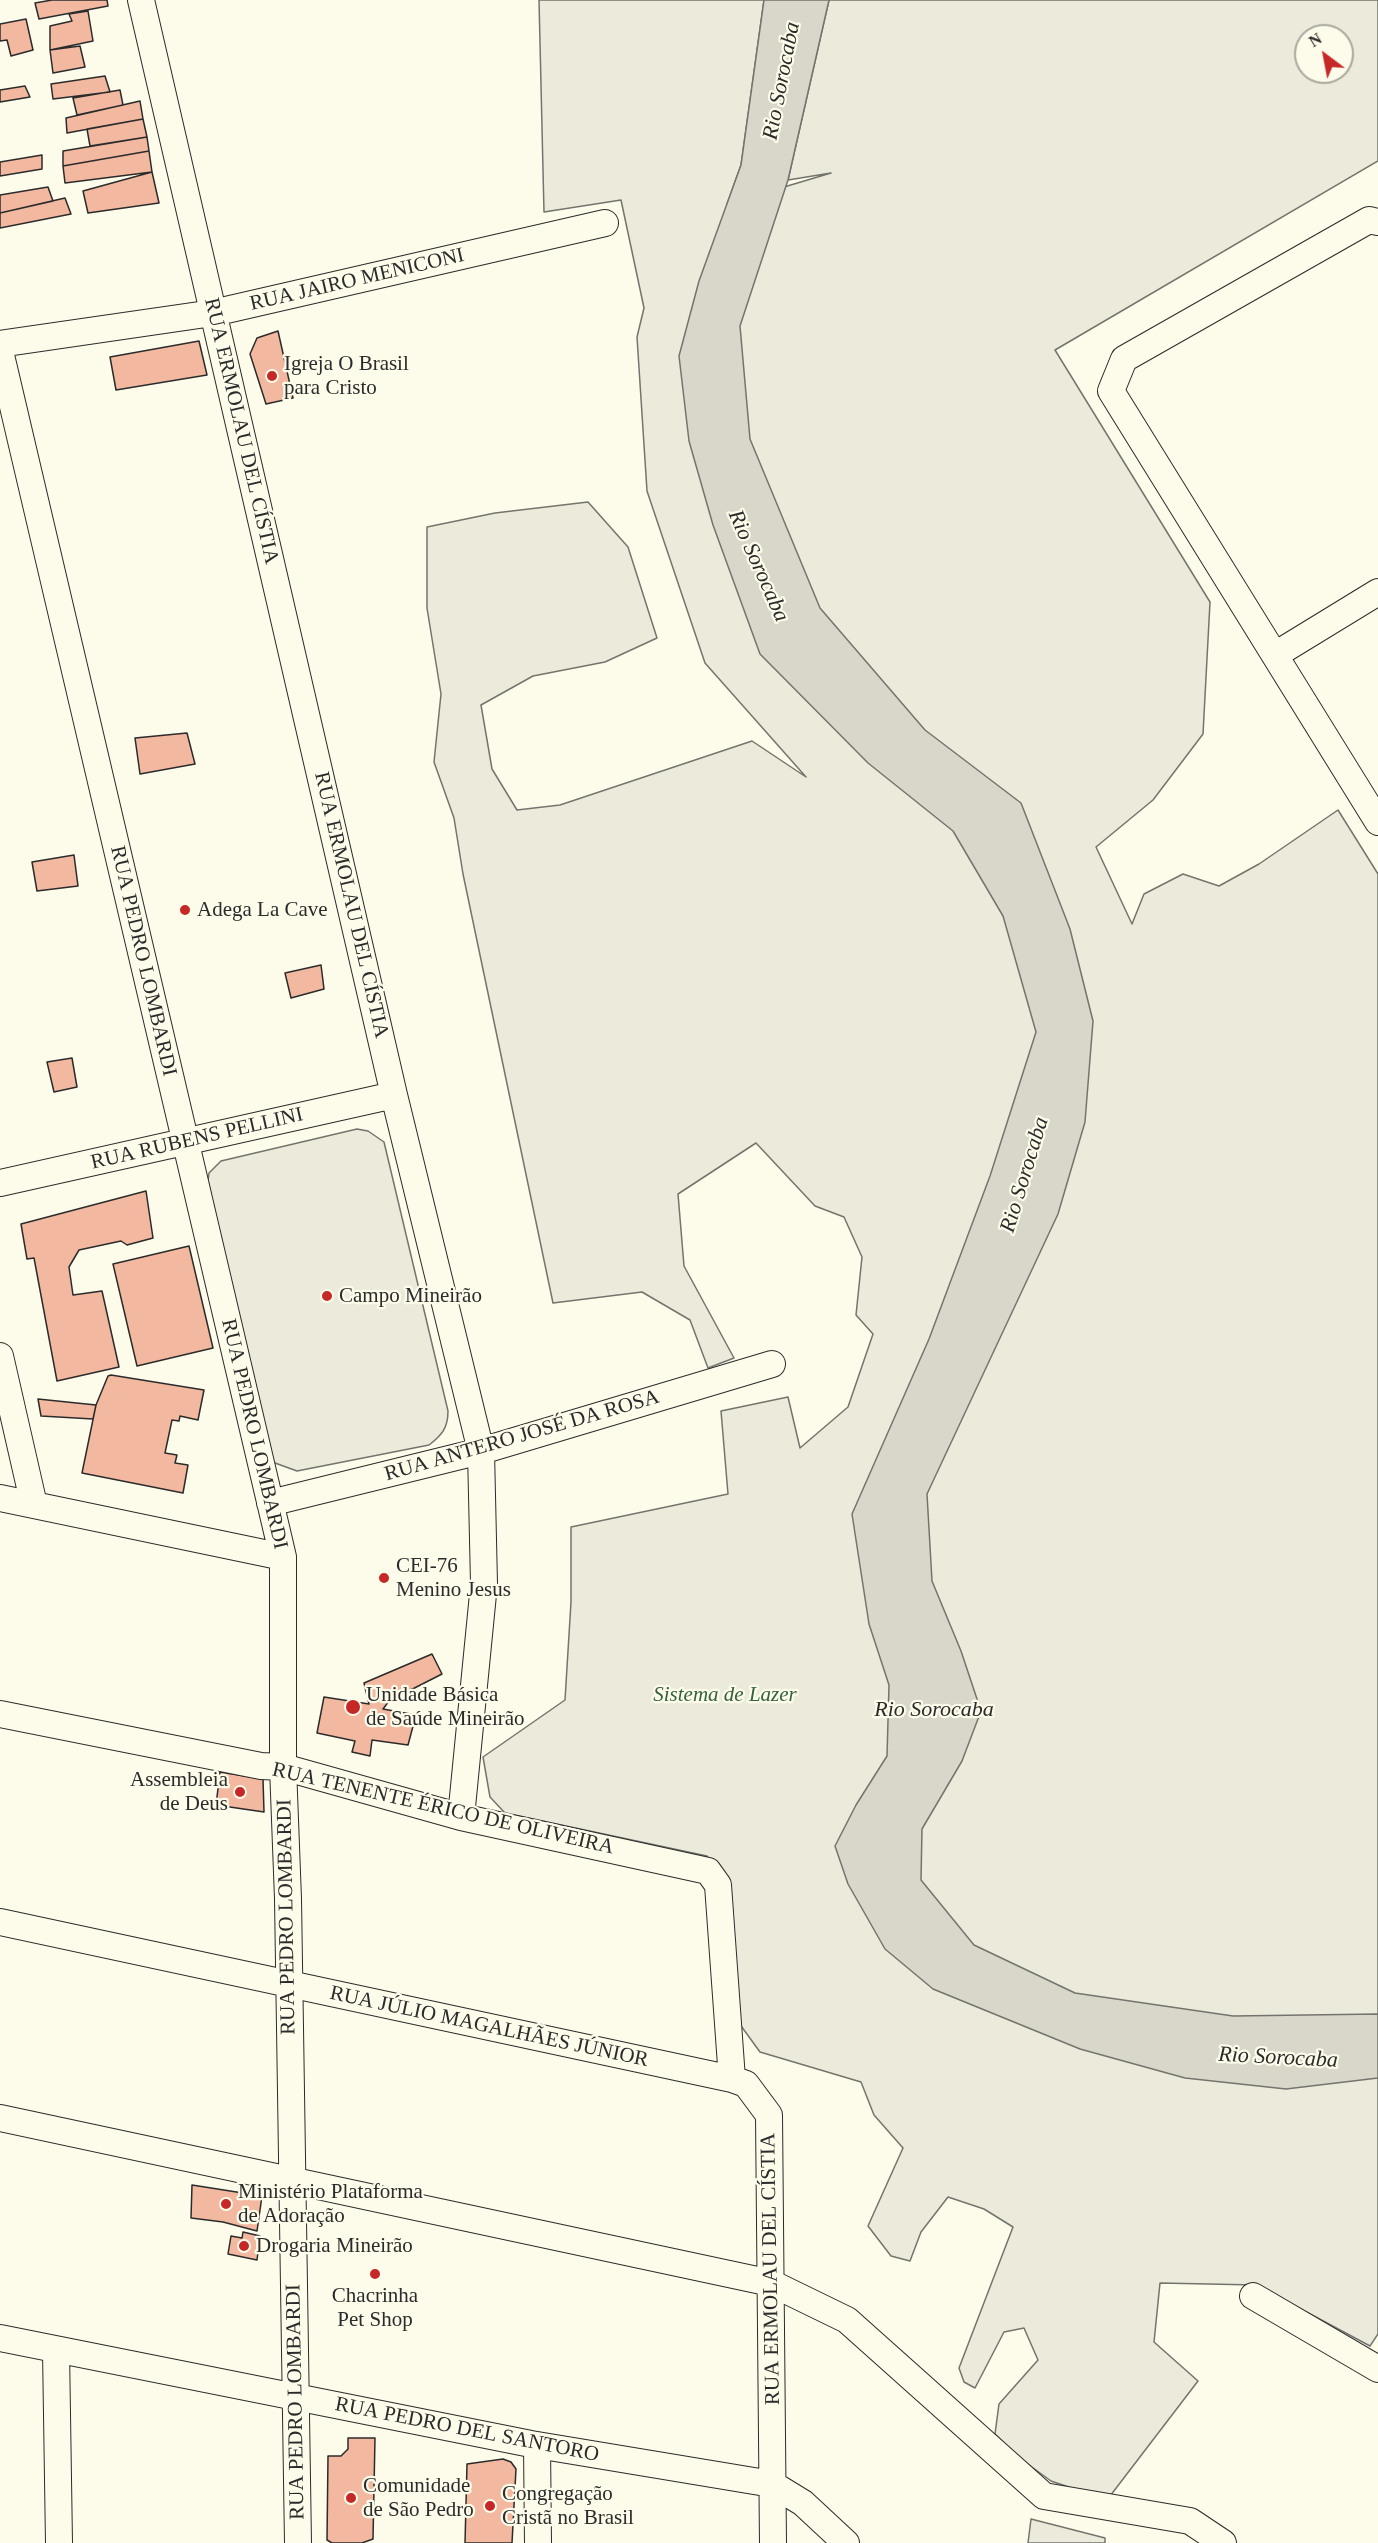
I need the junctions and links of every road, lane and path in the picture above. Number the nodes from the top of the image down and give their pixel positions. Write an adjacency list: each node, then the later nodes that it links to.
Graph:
1 (141, 0): 4 (street, RUA ERMOLAU DEL CÍSTIA)
2 (1378, 222): 8 (street)
3 (605, 223): 4 (street, RUA JAIRO MENICONI)
4 (213, 313): 5 (street, RUA JAIRO MENICONI); 10 (street, RUA ERMOLAU DEL CÍSTIA)
5 (0, 344)
6 (0, 351): 11 (street, RUA PEDRO LOMBARDI)
7 (1378, 592): 8 (street)
8 (1275, 656): 9 (street)
9 (1378, 822)
10 (394, 1095): 11 (street, RUA RUBENS PELLINI); 15 (street, RUA ERMOLAU DEL CÍSTIA)
11 (186, 1142): 12 (street, RUA RUBENS PELLINI); 17 (street, RUA PEDRO LOMBARDI)
12 (0, 1183)
13 (0, 1356): 18 (street)
14 (772, 1364): 15 (street, RUA ANTERO JOSÉ DA ROSA)
15 (481, 1451): 17 (street, RUA ANTERO JOSÉ DA ROSA); 22 (street, RUA ERMOLAU DEL CÍSTIA)
16 (0, 1498): 18 (street)
17 (270, 1503): 19 (street, RUA PEDRO LOMBARDI)
18 (34, 1505): 19 (street)
19 (283, 1557): 21 (street, RUA PEDRO LOMBARDI)
20 (0, 1714): 21 (street, RUA TENENTE ÉRICO DE OLIVEIRA)
21 (283, 1767): 22 (street, RUA TENENTE ÉRICO DE OLIVEIRA); 24 (street, RUA PEDRO LOMBARDI)
22 (461, 1817): 25 (street, RUA TENENTE ÉRICO DE OLIVEIRA)
23 (0, 1922): 24 (street, RUA JÚLIO MAGALHÃES JÚNIOR)
24 (290, 1985): 25 (street, RUA JÚLIO MAGALHÃES JÚNIOR); 27 (street, RUA PEDRO LOMBARDI)
25 (732, 2079): 28 (street, RUA ERMOLAU DEL CÍSTIA)
26 (0, 2118): 27 (street)
27 (292, 2180): 28 (street); 33 (street, RUA PEDRO LOMBARDI)
28 (771, 2283): 35 (street, RUA ERMOLAU DEL CÍSTIA); 41 (street)
29 (1253, 2296): 32 (street)
30 (0, 2338): 31 (street, RUA PEDRO DEL SANTORO)
31 (56, 2350): 33 (street, RUA PEDRO DEL SANTORO); 36 (street)
32 (1378, 2369)
33 (296, 2397): 34 (street, RUA PEDRO DEL SANTORO); 37 (street, RUA PEDRO LOMBARDI)
34 (537, 2445): 35 (street, RUA PEDRO DEL SANTORO); 38 (street)
35 (772, 2484): 39 (street, RUA ERMOLAU DEL CÍSTIA); 40 (street, RUA PEDRO DEL SANTORO)
36 (59, 2543)
37 (298, 2543)
38 (537, 2543)
39 (773, 2543)
40 (846, 2543)
41 (1223, 2543)

